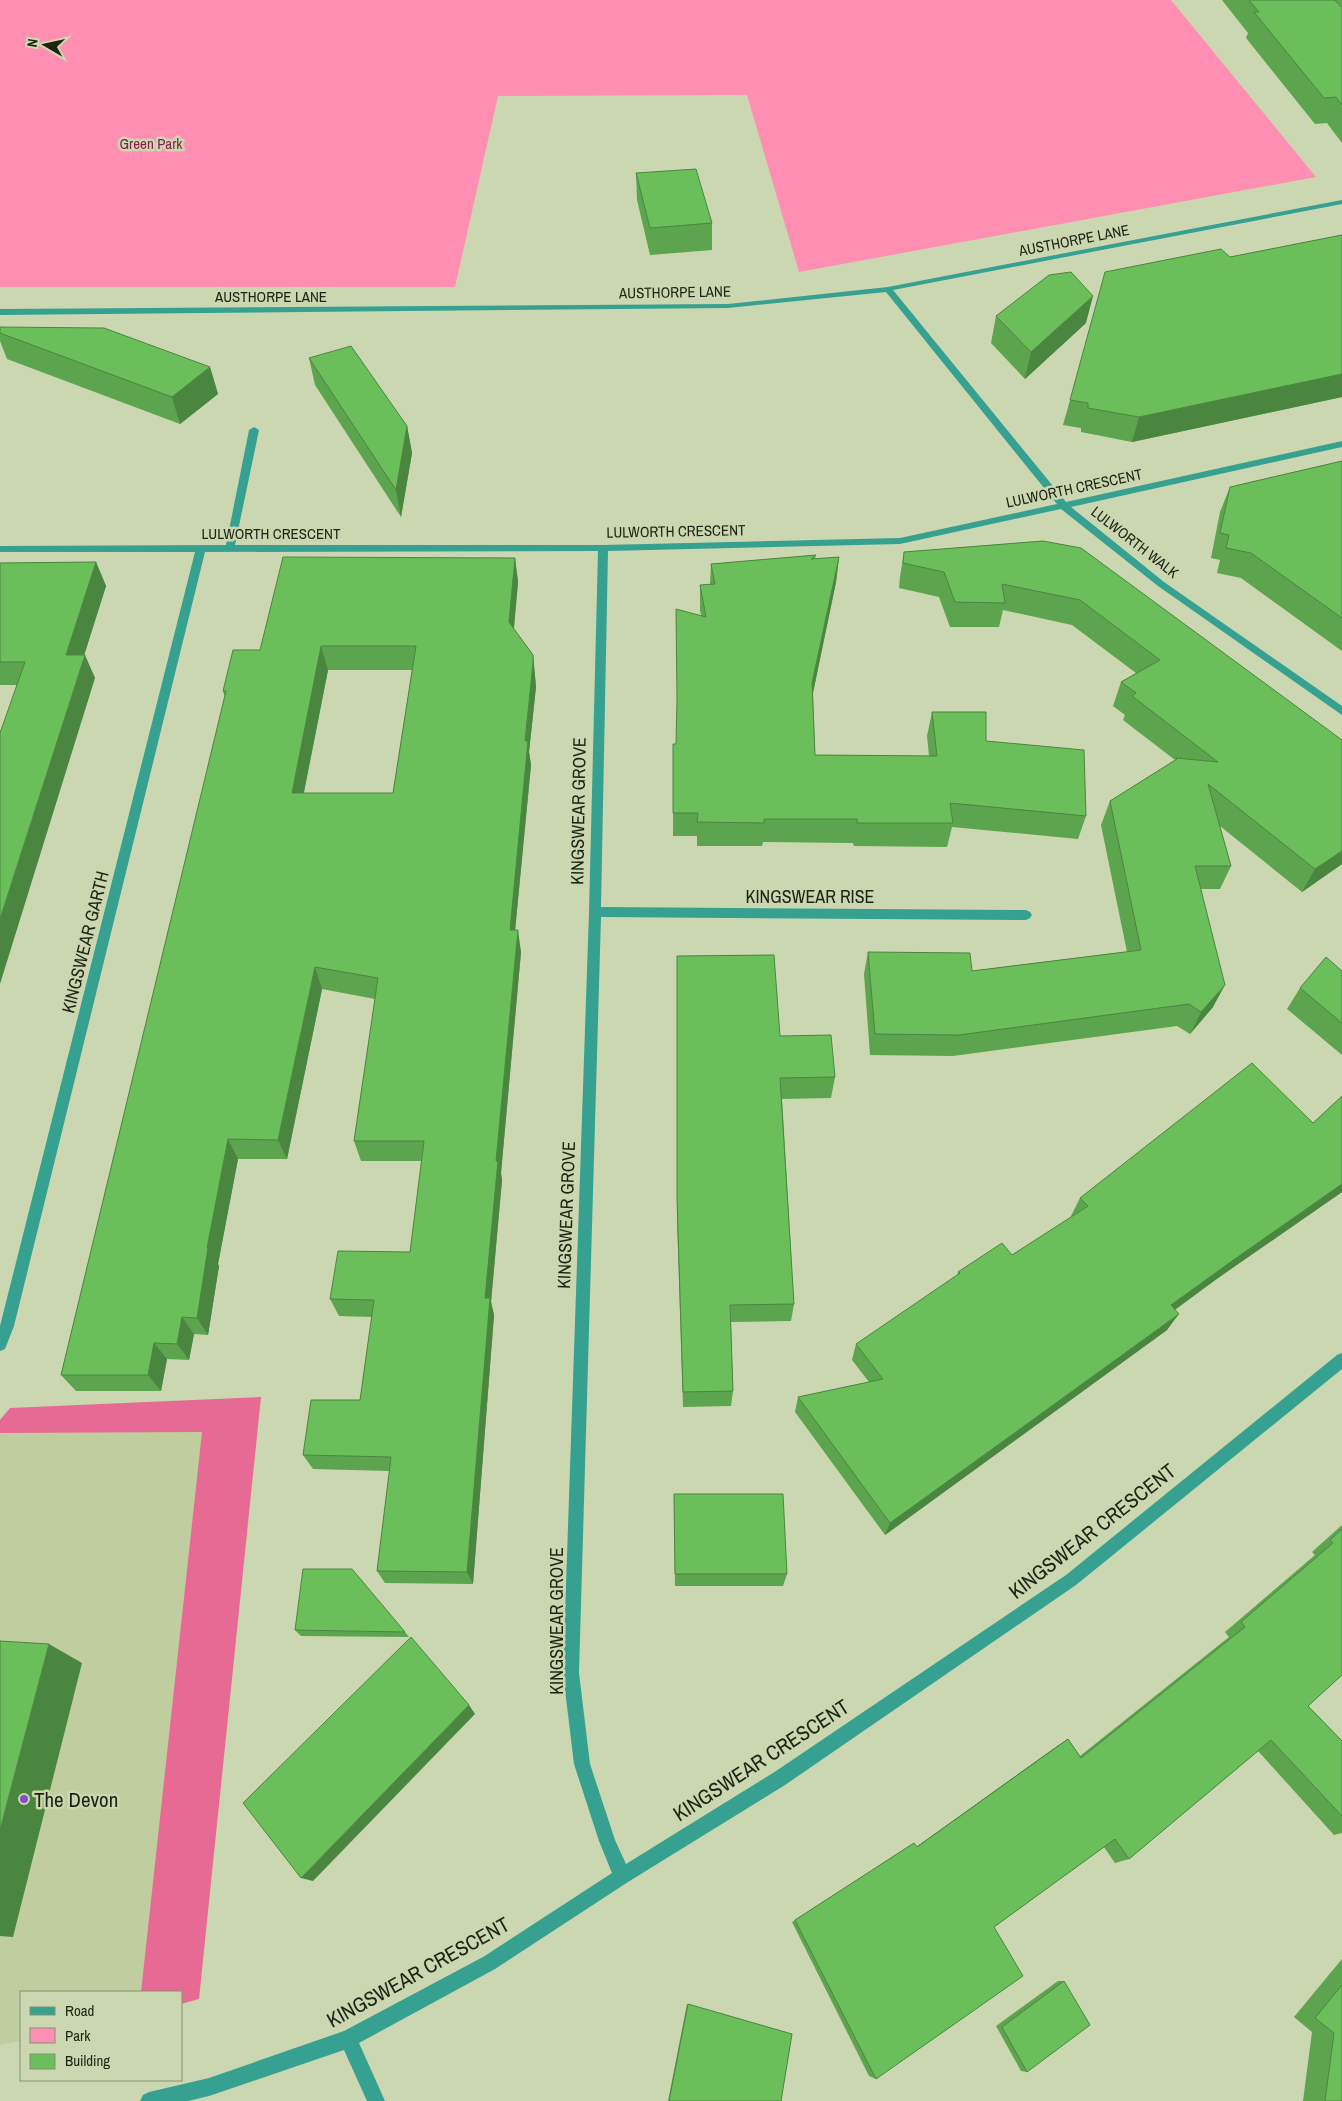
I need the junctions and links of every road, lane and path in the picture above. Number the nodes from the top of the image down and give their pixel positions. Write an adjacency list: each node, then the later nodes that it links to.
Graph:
1 (1342, 202): 2 (street, AUSTHORPE LANE)
2 (888, 288): 3 (street, AUSTHORPE LANE); 6 (street, LULWORTH WALK)
3 (0, 312)
4 (254, 430): 9 (street)
5 (1342, 444): 6 (street, LULWORTH CRESCENT)
6 (1064, 506): 10 (street, LULWORTH CRESCENT); 11 (street, LULWORTH WALK)
7 (0, 548): 8 (street, LULWORTH CRESCENT)
8 (201, 548): 9 (street, LULWORTH CRESCENT); 14 (street, KINGSWEAR GARTH)
9 (230, 548): 10 (street, LULWORTH CRESCENT)
10 (603, 548): 12 (street, KINGSWEAR GROVE)
11 (1342, 711)
12 (595, 912): 13 (street, KINGSWEAR RISE); 16 (street, KINGSWEAR GROVE)
13 (1026, 914)
14 (0, 1344)
15 (1342, 1360): 16 (street, KINGSWEAR CRESCENT)
16 (622, 1876): 17 (street, KINGSWEAR CRESCENT)
17 (348, 2039): 18 (street, KINGSWEAR CRESCENT); 19 (street)
18 (149, 2101)
19 (376, 2101)

